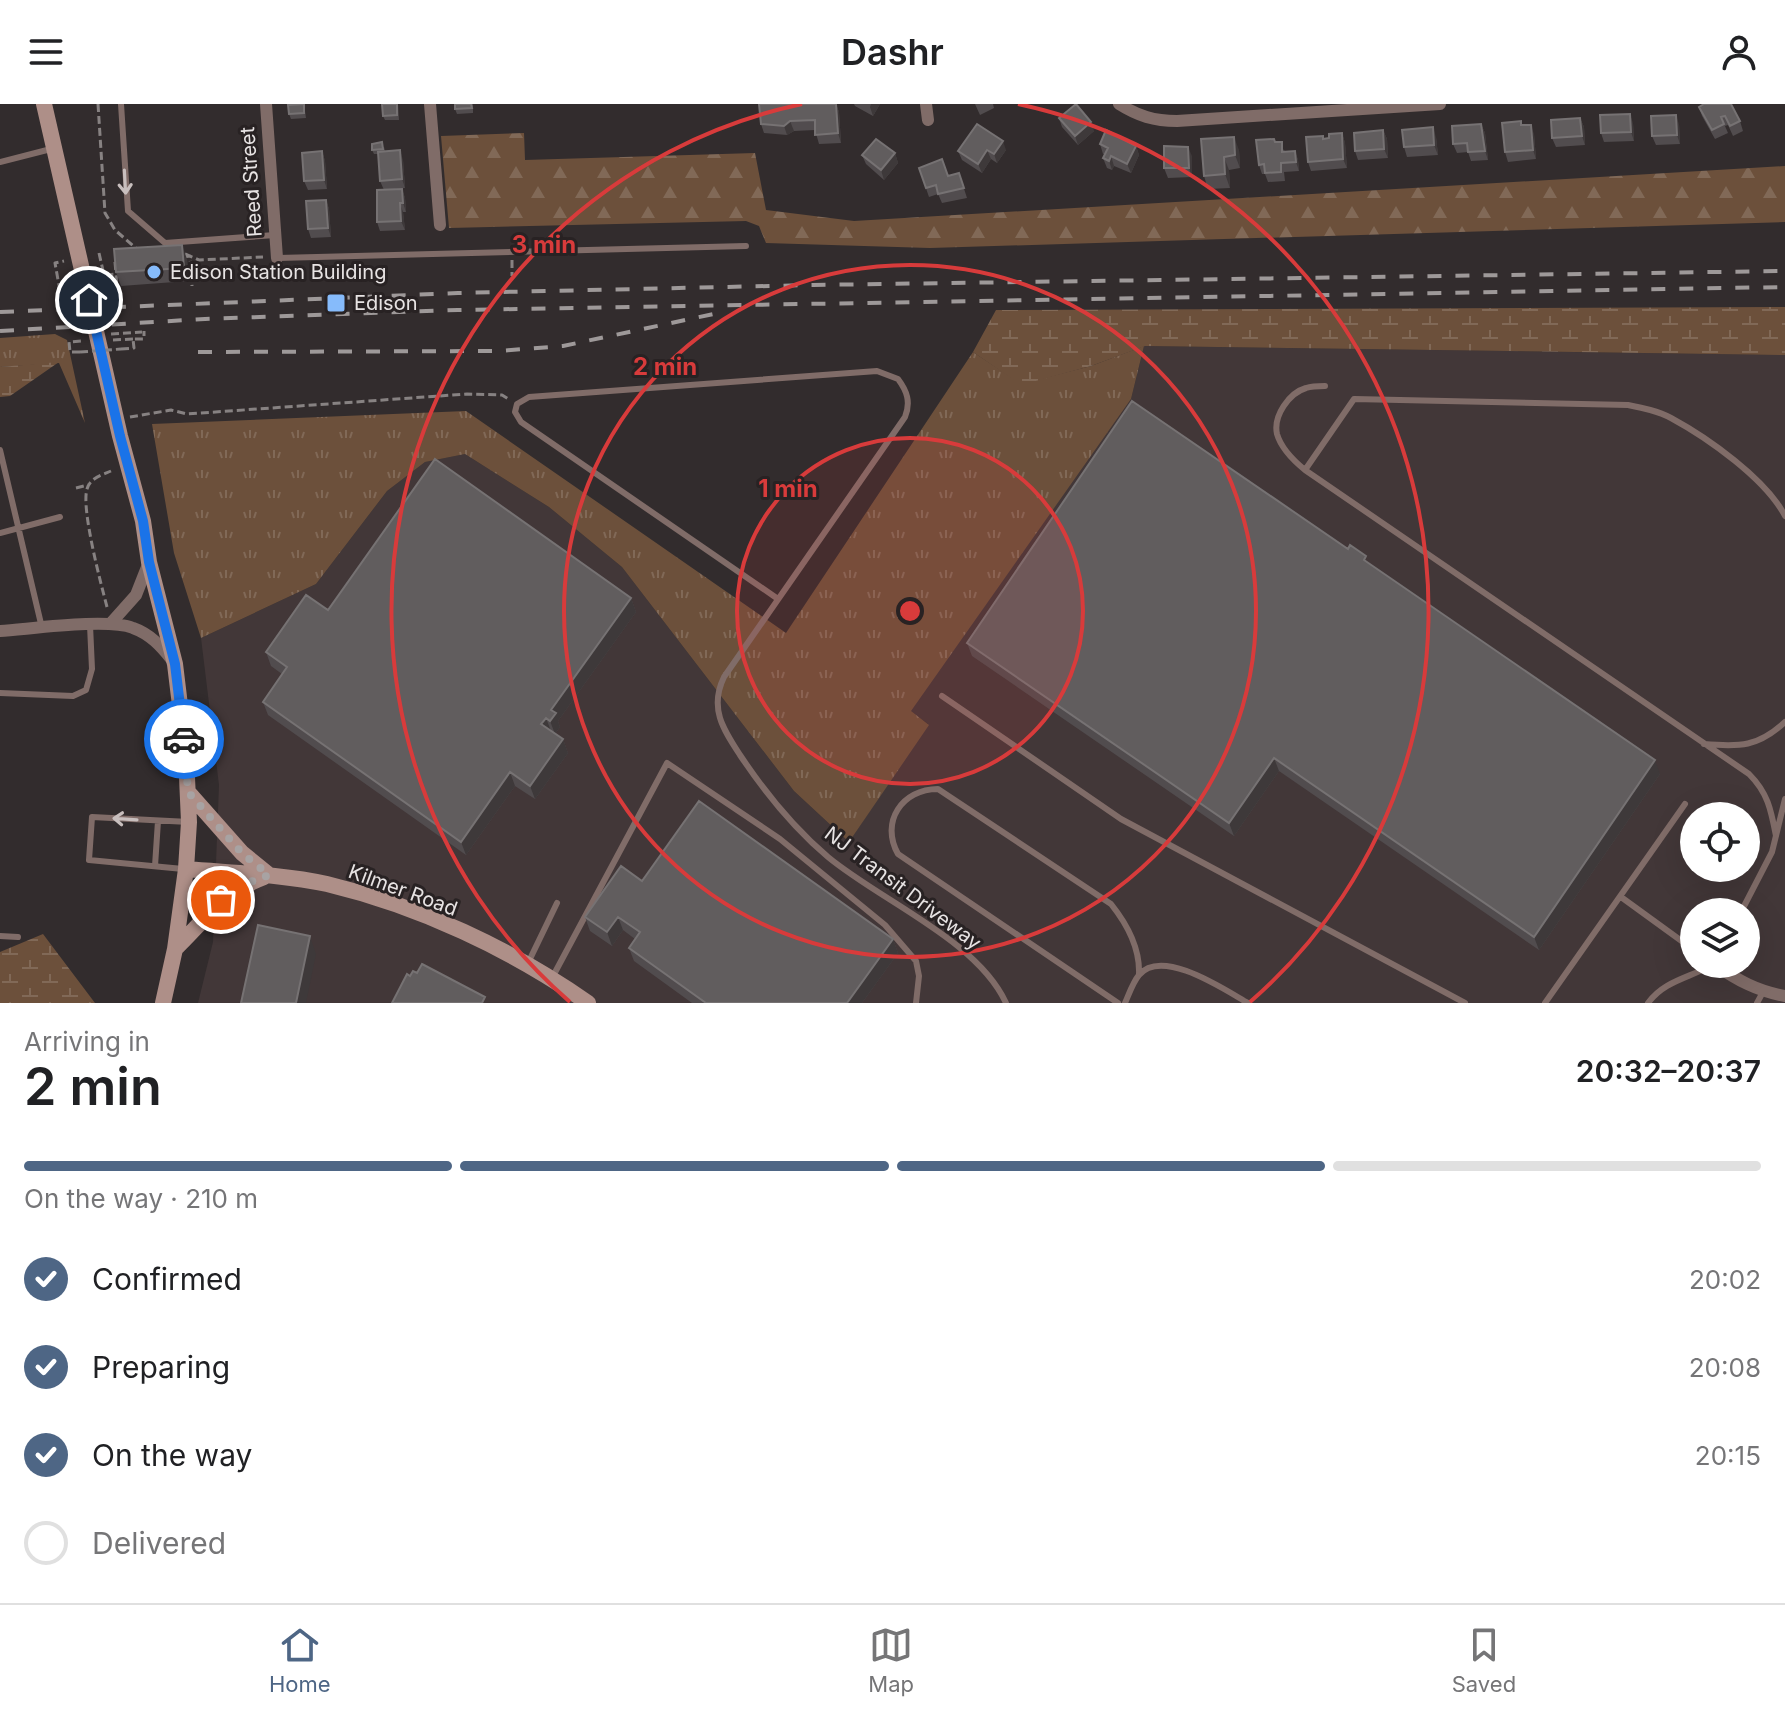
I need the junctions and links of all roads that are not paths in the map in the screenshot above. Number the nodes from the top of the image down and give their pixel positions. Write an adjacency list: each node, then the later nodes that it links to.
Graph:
1 (44, 104): 9 (main road)
2 (121, 104): 12 (lane, one-way to 12)
3 (266, 104): 12 (street, Reed Street)
4 (430, 104): 11 (street)
5 (926, 104): 8 (street)
6 (1119, 104): 7 (street)
7 (1440, 104)
8 (928, 120)
9 (54, 148): 10 (lane); 22 (main road)
10 (0, 162)
11 (440, 225)
12 (275, 235): 14 (street, Reed Street)
13 (746, 246): 14 (lane)
14 (271, 260)
15 (1325, 386): 17 (lane)
16 (0, 450): 20 (lane)
17 (1305, 470): 18 (lane); 32 (lane)
18 (1785, 516)
19 (60, 517): 20 (lane)
20 (19, 529): 21 (lane); 26 (lane)
21 (0, 533)
22 (149, 562): 24 (street); 28 (main road)
23 (778, 599): 23 (lane, NJ Transit Driveway); 59 (lane, NJ Transit Driveway)
24 (110, 618): 25 (street); 28 (street)
25 (90, 625): 26 (street); 29 (lane)
26 (42, 628): 27 (street)
27 (0, 631)
28 (175, 664): 33 (main road)
29 (0, 693)
30 (942, 696): 63 (lane)
31 (1785, 722): 32 (lane)
32 (1702, 744): 38 (lane)
33 (188, 792): 37 (main road); 41 (main road)
34 (1785, 799): 38 (lane)
35 (1680, 811): 42 (lane)
36 (158, 821): 37 (lane); 39 (lane); 39 (lane, one-way to 39)
37 (189, 822): 40 (main road)
38 (1776, 836): 43 (lane)
39 (155, 866): 40 (lane)
40 (186, 869): 41 (main road, Kilmer Road); 48 (main road)
41 (269, 875): 48 (main road); 49 (main road, Kilmer Road)
42 (1621, 897): 47 (lane); 64 (lane)
43 (1748, 898)
44 (557, 903): 49 (lane)
45 (0, 936): 46 (lane)
46 (18, 937)
47 (1680, 940)
48 (175, 949): 56 (main road)
49 (527, 965): 51 (main road, Kilmer Road)
50 (1139, 974): 60 (lane); 61 (lane); 62 (lane)
51 (552, 978): 57 (main road, Kilmer Road); 58 (lane)
52 (1688, 978): 65 (lane)
53 (1733, 978): 55 (street)
54 (1785, 996): 55 (street)
55 (1760, 998)
56 (163, 1003)
57 (588, 1003)
58 (916, 1003)
59 (1006, 1003)
60 (1118, 1003)
61 (1125, 1003)
62 (1248, 1003)
63 (1465, 1003)
64 (1545, 1003)
65 (1648, 1003)

